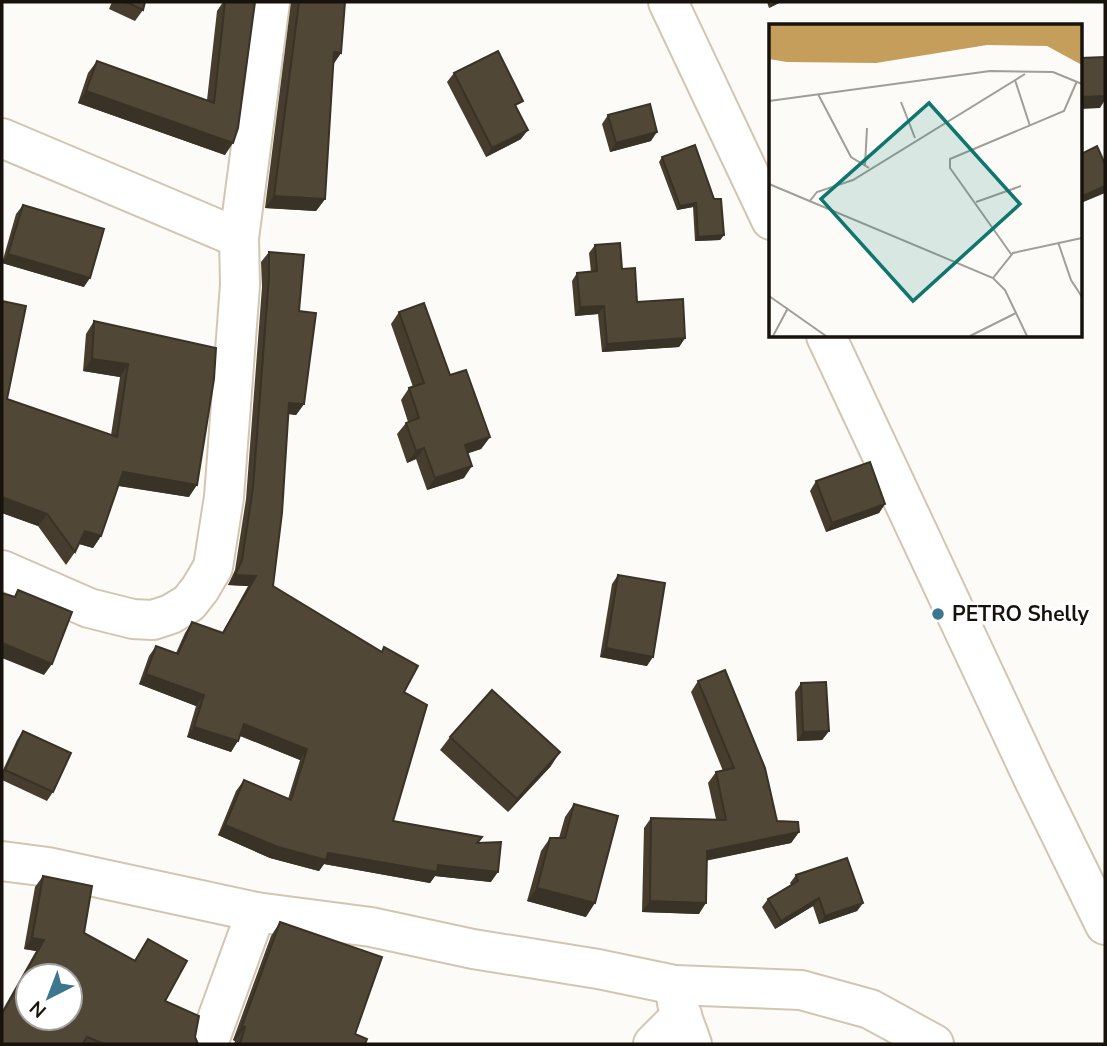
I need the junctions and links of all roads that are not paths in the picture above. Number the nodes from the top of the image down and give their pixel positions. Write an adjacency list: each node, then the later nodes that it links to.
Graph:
1 (270, 2): 5 (street)
2 (668, 2): 4 (street)
3 (2, 138): 5 (street)
4 (769, 216)
5 (239, 237): 7 (street)
6 (827, 338): 10 (street)
7 (2, 570)
8 (2, 860): 9 (street)
9 (256, 912): 11 (street); 12 (street)
10 (1105, 925)
11 (683, 1015): 13 (street); 14 (street)
12 (208, 1044)
13 (653, 1044)
14 (934, 1044)

